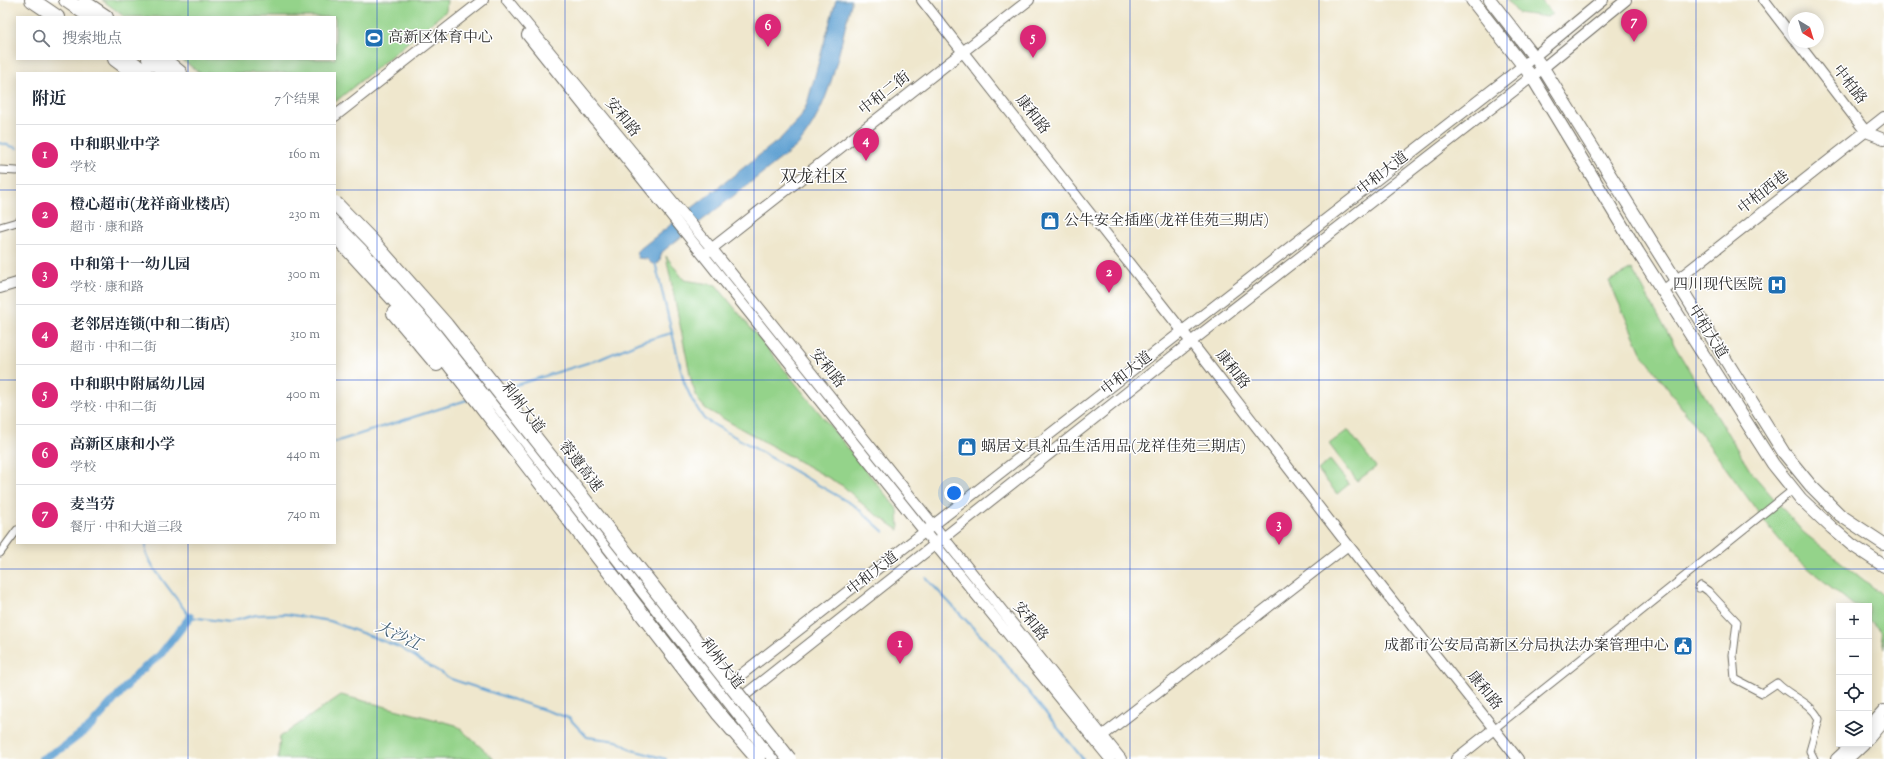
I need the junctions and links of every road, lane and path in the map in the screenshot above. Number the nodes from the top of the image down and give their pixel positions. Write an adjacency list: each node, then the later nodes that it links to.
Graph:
1 (32, 0): 16 (highway)
2 (44, 0): 17 (highway)
3 (66, 0): 18 (highway)
4 (81, 0): 19 (highway)
5 (483, 0): 35 (street)
6 (499, 0): 42 (street, 安和路)
7 (507, 0): 42 (street, 安和路)
8 (922, 0): 22 (street, 康和路)
9 (1021, 0): 22 (street, 中和二街)
10 (1029, 0): 22 (street, 中和二街)
11 (1472, 0): 28 (main road, 中柏大道)
12 (1490, 0): 23 (main road, 中柏大道)
13 (1603, 0): 23 (street, 中和大道)
14 (1626, 0): 29 (street, 中和大道)
15 (1764, 0): 20 (street)
16 (55, 16)
17 (67, 16)
18 (90, 16)
19 (105, 16)
20 (1788, 31)
21 (1802, 48): 37 (street, 中柏路)
22 (962, 50): 48 (street, 中和二街); 53 (street, 康和路)
23 (1534, 57): 28 (street, 中和大道); 29 (main road, 中柏大道)
24 (116, 60): 30 (highway)
25 (129, 60): 31 (highway)
26 (150, 60): 32 (highway)
27 (164, 60): 33 (highway)
28 (1524, 65): 34 (main road, 中柏大道); 53 (street, 中和大道)
29 (1543, 68): 34 (street, 中和大道); 49 (main road, 中柏大道)
30 (133, 72)
31 (144, 72)
32 (166, 72)
33 (179, 72)
34 (1532, 77): 52 (main road, 中柏大道); 54 (street, 中和大道)
35 (336, 115)
36 (1884, 117): 37 (street, 中柏西巷)
37 (1866, 132): 38 (street); 49 (street, 中柏西巷)
38 (1884, 139)
39 (0, 170): 40 (street)
40 (16, 171)
41 (336, 203): 81 (highway, 蓉遵高速, bridge)
42 (673, 211): 48 (street, 安和路)
43 (336, 221): 55 (highway, 利州大道)
44 (16, 222): 45 (street)
45 (0, 227)
46 (336, 236): 55 (highway, 利州大道)
47 (336, 248): 78 (highway)
48 (705, 250): 58 (street, 安和路); 60 (street, 安和路)
49 (1675, 282): 52 (street, 中柏西巷); 63 (main road, 中柏大道)
50 (16, 283): 51 (street)
51 (0, 288)
52 (1663, 291): 57 (main road, 中柏大道)
53 (1183, 331): 54 (street, 康和路); 58 (street, 中和大道)
54 (1191, 342): 61 (street, 中和大道); 64 (street, 康和路)
55 (468, 379): 56 (highway, 利州大道)
56 (493, 409): 68 (highway, 利州大道); 79 (highway, 利州大道)
57 (1794, 489): 66 (main road, 中柏大道); 73 (street)
58 (933, 524): 60 (street, 中和大道); 61 (street, 安和路)
59 (16, 531): 65 (street)
60 (924, 531): 62 (street, 安和路); 68 (street, 中和大道)
61 (943, 537): 62 (street, 中和大道); 75 (street, 安和路)
62 (934, 544): 69 (street, 中和大道); 75 (street, 安和路)
63 (1884, 544)
64 (1348, 545): 73 (street, 康和路); 75 (street)
65 (0, 553)
66 (1884, 566)
67 (1699, 588): 86 (street)
68 (720, 691): 69 (highway, 利州大道)
69 (732, 705): 80 (highway, 利州大道)
70 (1884, 710): 72 (street)
71 (1884, 720): 74 (street)
72 (1872, 724)
73 (1494, 728): 84 (street); 85 (street, 康和路)
74 (1872, 734)
75 (1099, 738): 82 (street, 安和路); 83 (street, 安和路)
76 (1849, 747): 87 (street)
77 (1861, 747): 88 (street)
78 (748, 759)
79 (758, 759)
80 (775, 759)
81 (789, 759)
82 (1110, 759)
83 (1120, 759)
84 (1456, 759)
85 (1518, 759)
86 (1814, 759)
87 (1836, 759)
88 (1848, 759)

